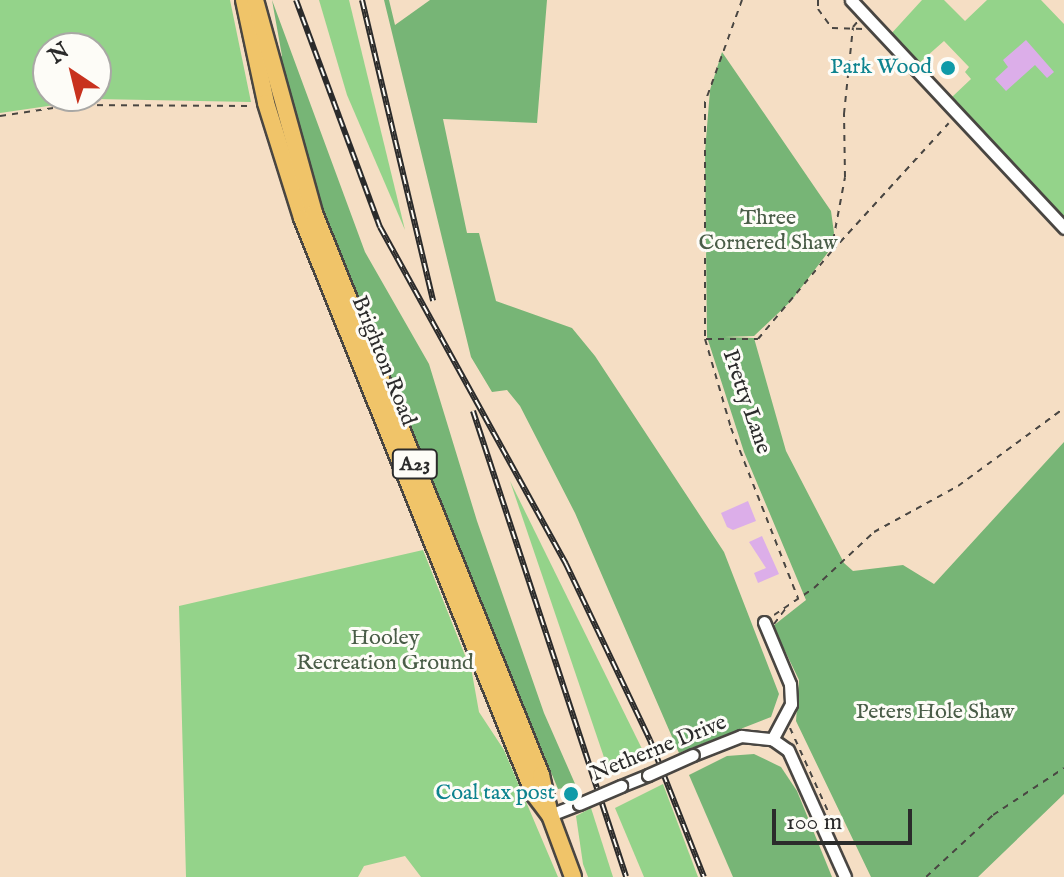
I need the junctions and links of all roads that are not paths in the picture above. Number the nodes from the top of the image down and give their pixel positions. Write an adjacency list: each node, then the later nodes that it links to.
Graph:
1 (244, 0): 7 (highway, Brighton Road / A23)
2 (255, 0): 7 (highway, Brighton Road / A23)
3 (851, 0): 4 (street)
4 (1064, 228)
5 (766, 626): 6 (street)
6 (772, 739): 7 (street, Netherne Drive, bridge); 9 (street)
7 (550, 815): 8 (highway, Brighton Road / A23)
8 (573, 877)
9 (845, 877)

